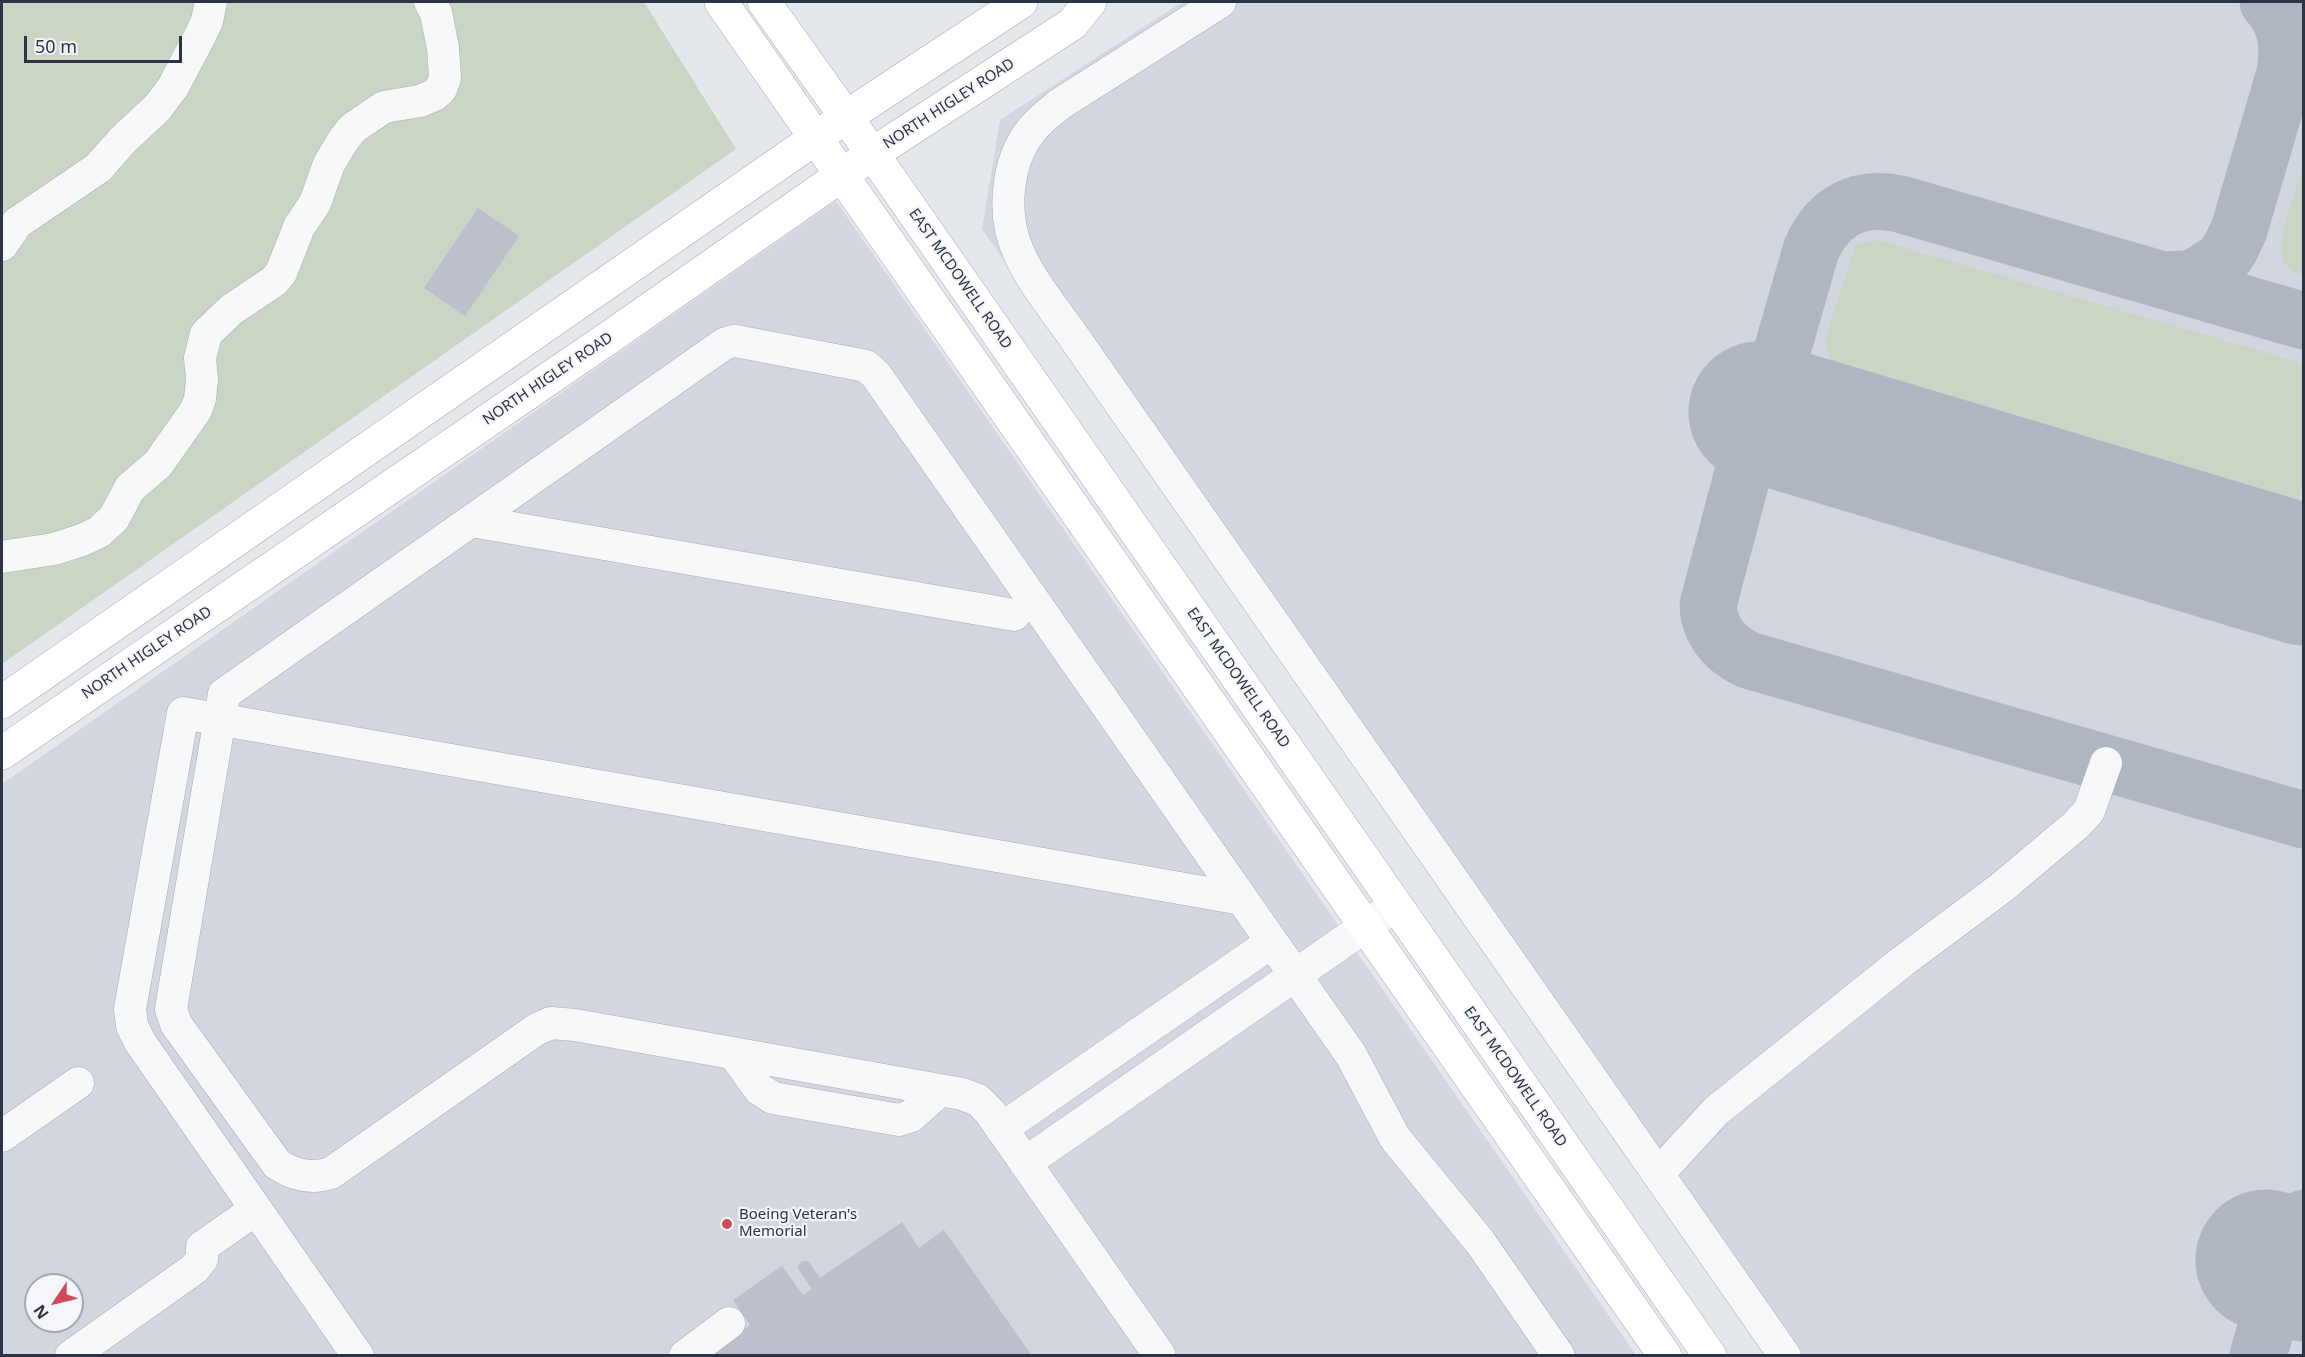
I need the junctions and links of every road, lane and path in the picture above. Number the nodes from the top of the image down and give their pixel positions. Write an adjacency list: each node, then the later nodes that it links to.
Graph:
1 (211, 2): 12 (lane)
2 (430, 2): 14 (lane)
3 (721, 2): 9 (main road)
4 (764, 2): 8 (main road, EAST MCDOWELL ROAD)
5 (1022, 2): 8 (main road)
6 (1090, 2): 10 (main road, NORTH HIGLEY ROAD)
7 (1220, 2): 29 (lane)
8 (846, 117): 9 (main road); 10 (main road, EAST MCDOWELL ROAD)
9 (815, 139): 11 (main road); 16 (main road)
10 (872, 154): 11 (main road, NORTH HIGLEY ROAD); 21 (main road, EAST MCDOWELL ROAD)
11 (841, 176): 18 (main road, NORTH HIGLEY ROAD); 22 (main road)
12 (2, 245)
13 (472, 521): 15 (lane); 17 (lane); 20 (lane)
14 (2, 557)
15 (1014, 615)
16 (2, 702)
17 (220, 718): 20 (lane); 26 (lane); 30 (lane)
18 (2, 753)
19 (2106, 763): 29 (lane)
20 (1242, 899): 23 (lane)
21 (1396, 905): 22 (lane); 38 (main road, EAST MCDOWELL ROAD)
22 (1365, 925): 24 (lane); 37 (main road)
23 (1272, 942): 24 (lane); 26 (lane)
24 (1294, 974): 28 (lane); 36 (lane)
25 (78, 1083): 27 (lane)
26 (1001, 1129): 28 (lane)
27 (2, 1136)
28 (1025, 1163): 35 (lane)
29 (1659, 1173): 39 (lane)
30 (256, 1209): 32 (lane); 33 (lane)
31 (729, 1323): 34 (lane)
32 (70, 1356)
33 (358, 1356)
34 (685, 1356)
35 (1160, 1356)
36 (1559, 1356)
37 (1665, 1356)
38 (1710, 1356)
39 (1785, 1356)

